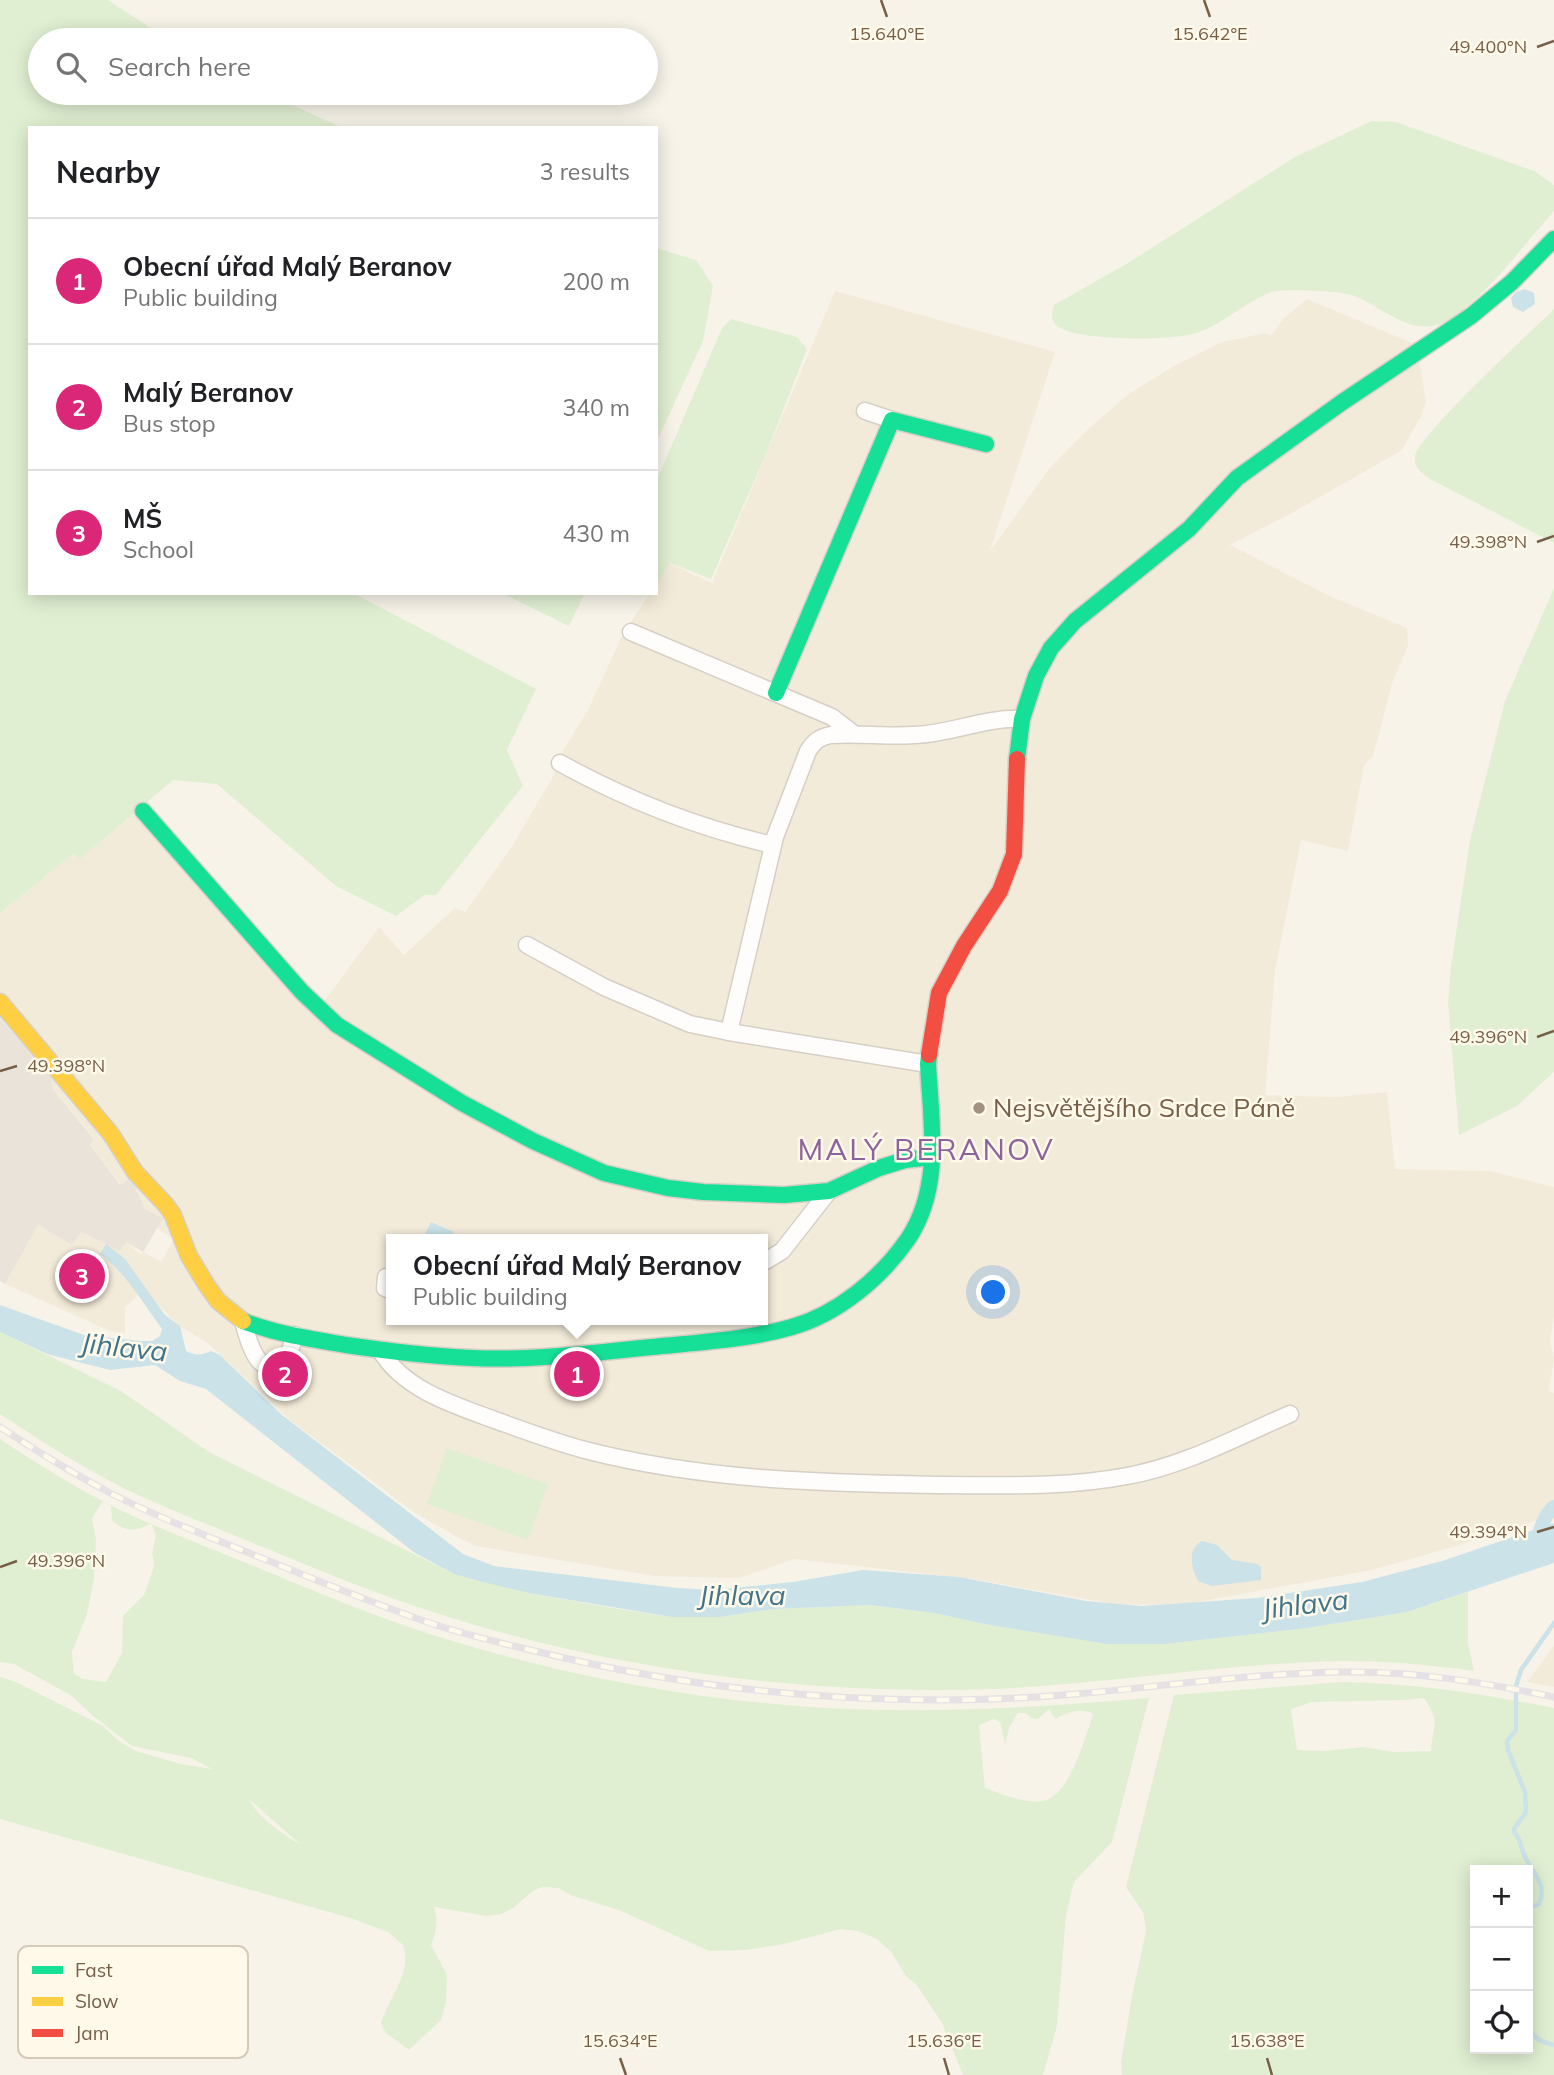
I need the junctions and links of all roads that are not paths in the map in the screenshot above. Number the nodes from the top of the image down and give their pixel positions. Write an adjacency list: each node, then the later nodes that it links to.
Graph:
1 (1554, 239): 7 (street)
2 (865, 411): 3 (street)
3 (892, 420): 4 (street); 6 (street)
4 (986, 444)
5 (631, 632): 6 (street)
6 (776, 693): 8 (street)
7 (1022, 719): 8 (street); 15 (street)
8 (854, 734): 11 (street)
9 (560, 763): 11 (street)
10 (143, 811): 17 (street)
11 (773, 845): 14 (street)
12 (527, 945): 14 (street)
13 (0, 1002): 19 (street)
14 (729, 1032): 15 (street)
15 (928, 1064): 16 (street)
16 (933, 1157): 17 (street); 21 (street)
17 (829, 1191): 18 (street)
18 (768, 1259)
19 (243, 1321): 20 (street); 20 (street)
20 (295, 1335): 21 (street)
21 (380, 1350): 22 (street)
22 (1290, 1414)

